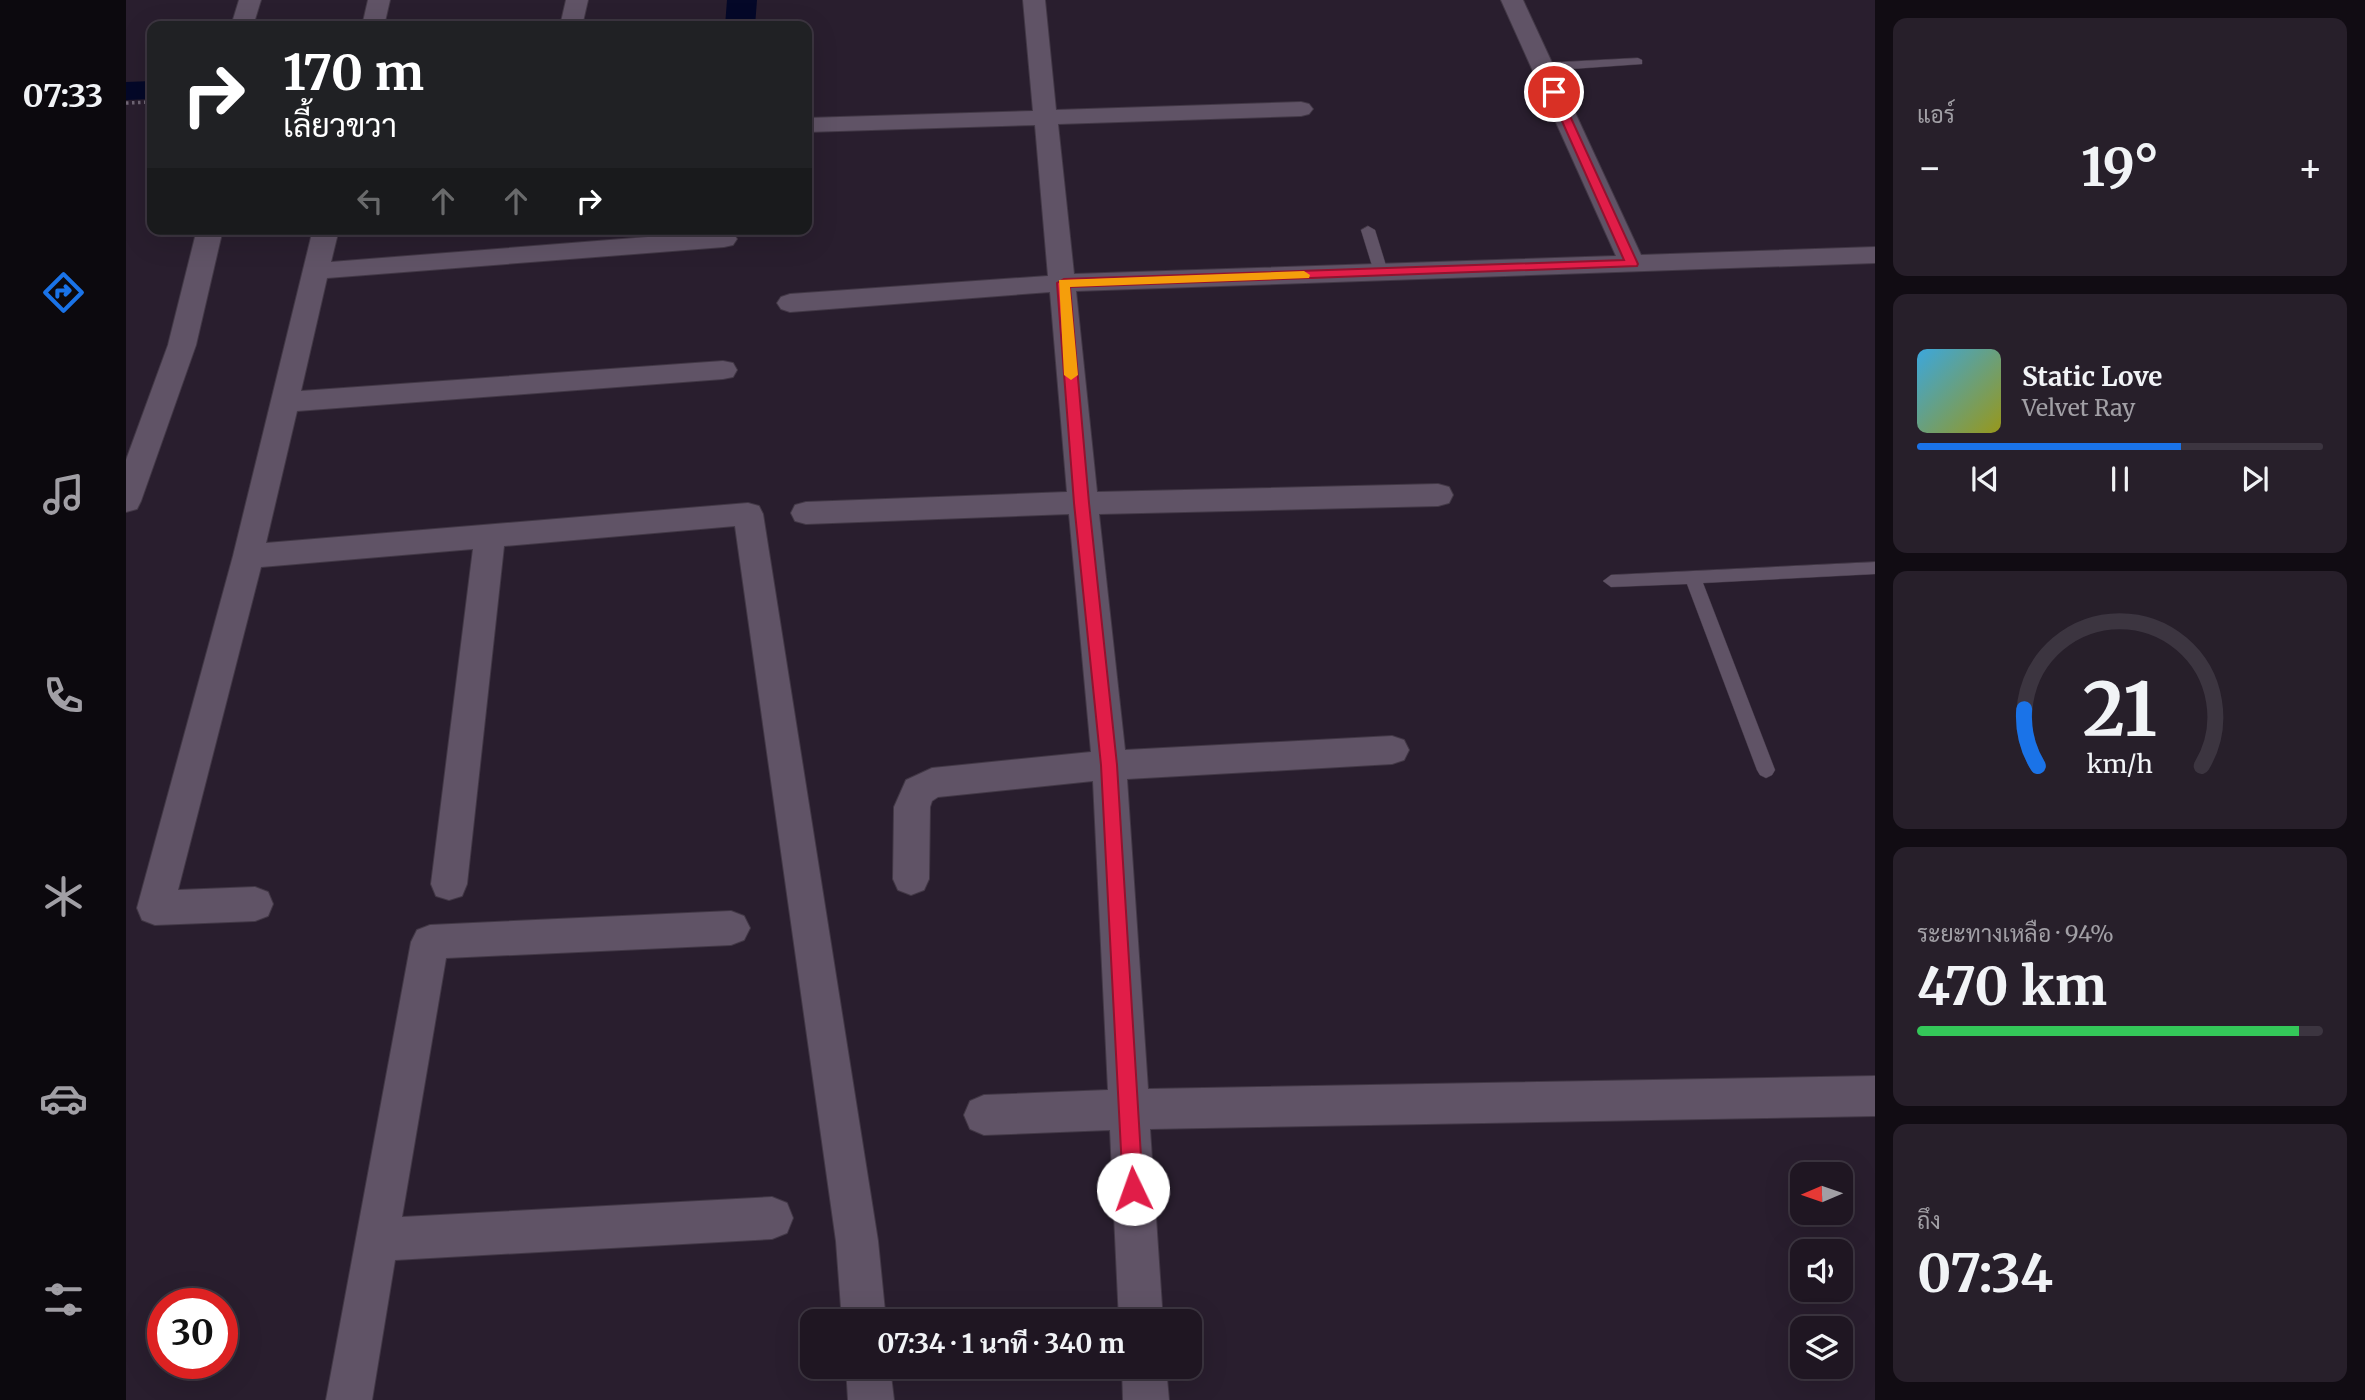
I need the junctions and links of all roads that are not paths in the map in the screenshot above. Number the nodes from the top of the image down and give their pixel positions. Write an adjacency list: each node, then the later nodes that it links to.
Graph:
1 (250, 0): 6 (street)
2 (379, 0): 7 (street)
3 (578, 0): 8 (street)
4 (1034, 0): 12 (street)
5 (1512, 0): 10 (street)
6 (244, 21)
7 (374, 21)
8 (572, 21)
9 (1638, 62): 10 (lane)
10 (1543, 67): 19 (street)
11 (1301, 109): 12 (street)
12 (1046, 117): 13 (street); 22 (street)
13 (812, 125)
14 (1368, 230): 21 (lane)
15 (208, 235): 27 (street)
16 (325, 235): 20 (street)
17 (724, 239): 20 (street)
18 (1875, 255): 19 (street)
19 (1632, 264): 21 (street)
20 (316, 271): 25 (street)
21 (1381, 272): 22 (street)
22 (1064, 283): 23 (street); 28 (street)
23 (790, 303)
24 (723, 370): 25 (street)
25 (285, 402): 31 (street)
26 (1438, 495): 28 (street)
27 (126, 501)
28 (1082, 503): 29 (street); 36 (street)
29 (806, 513)
30 (489, 534): 31 (street); 39 (street); 47 (street)
31 (248, 556): 40 (street)
32 (1875, 568): 33 (lane)
33 (1693, 577): 34 (lane); 37 (lane)
34 (1611, 581)
35 (1392, 750): 36 (street)
36 (1109, 765): 38 (street); 43 (street)
37 (1766, 769)
38 (911, 878)
39 (449, 884)
40 (255, 904)
41 (731, 928): 46 (street)
42 (1875, 1096): 43 (street)
43 (1128, 1109): 44 (street); 48 (street)
44 (984, 1115)
45 (772, 1219): 46 (street)
46 (377, 1240): 51 (street)
47 (863, 1309)
48 (1140, 1309)
49 (869, 1379): 52 (street)
50 (1145, 1379): 53 (street)
51 (349, 1400)
52 (871, 1400)
53 (1146, 1400)

